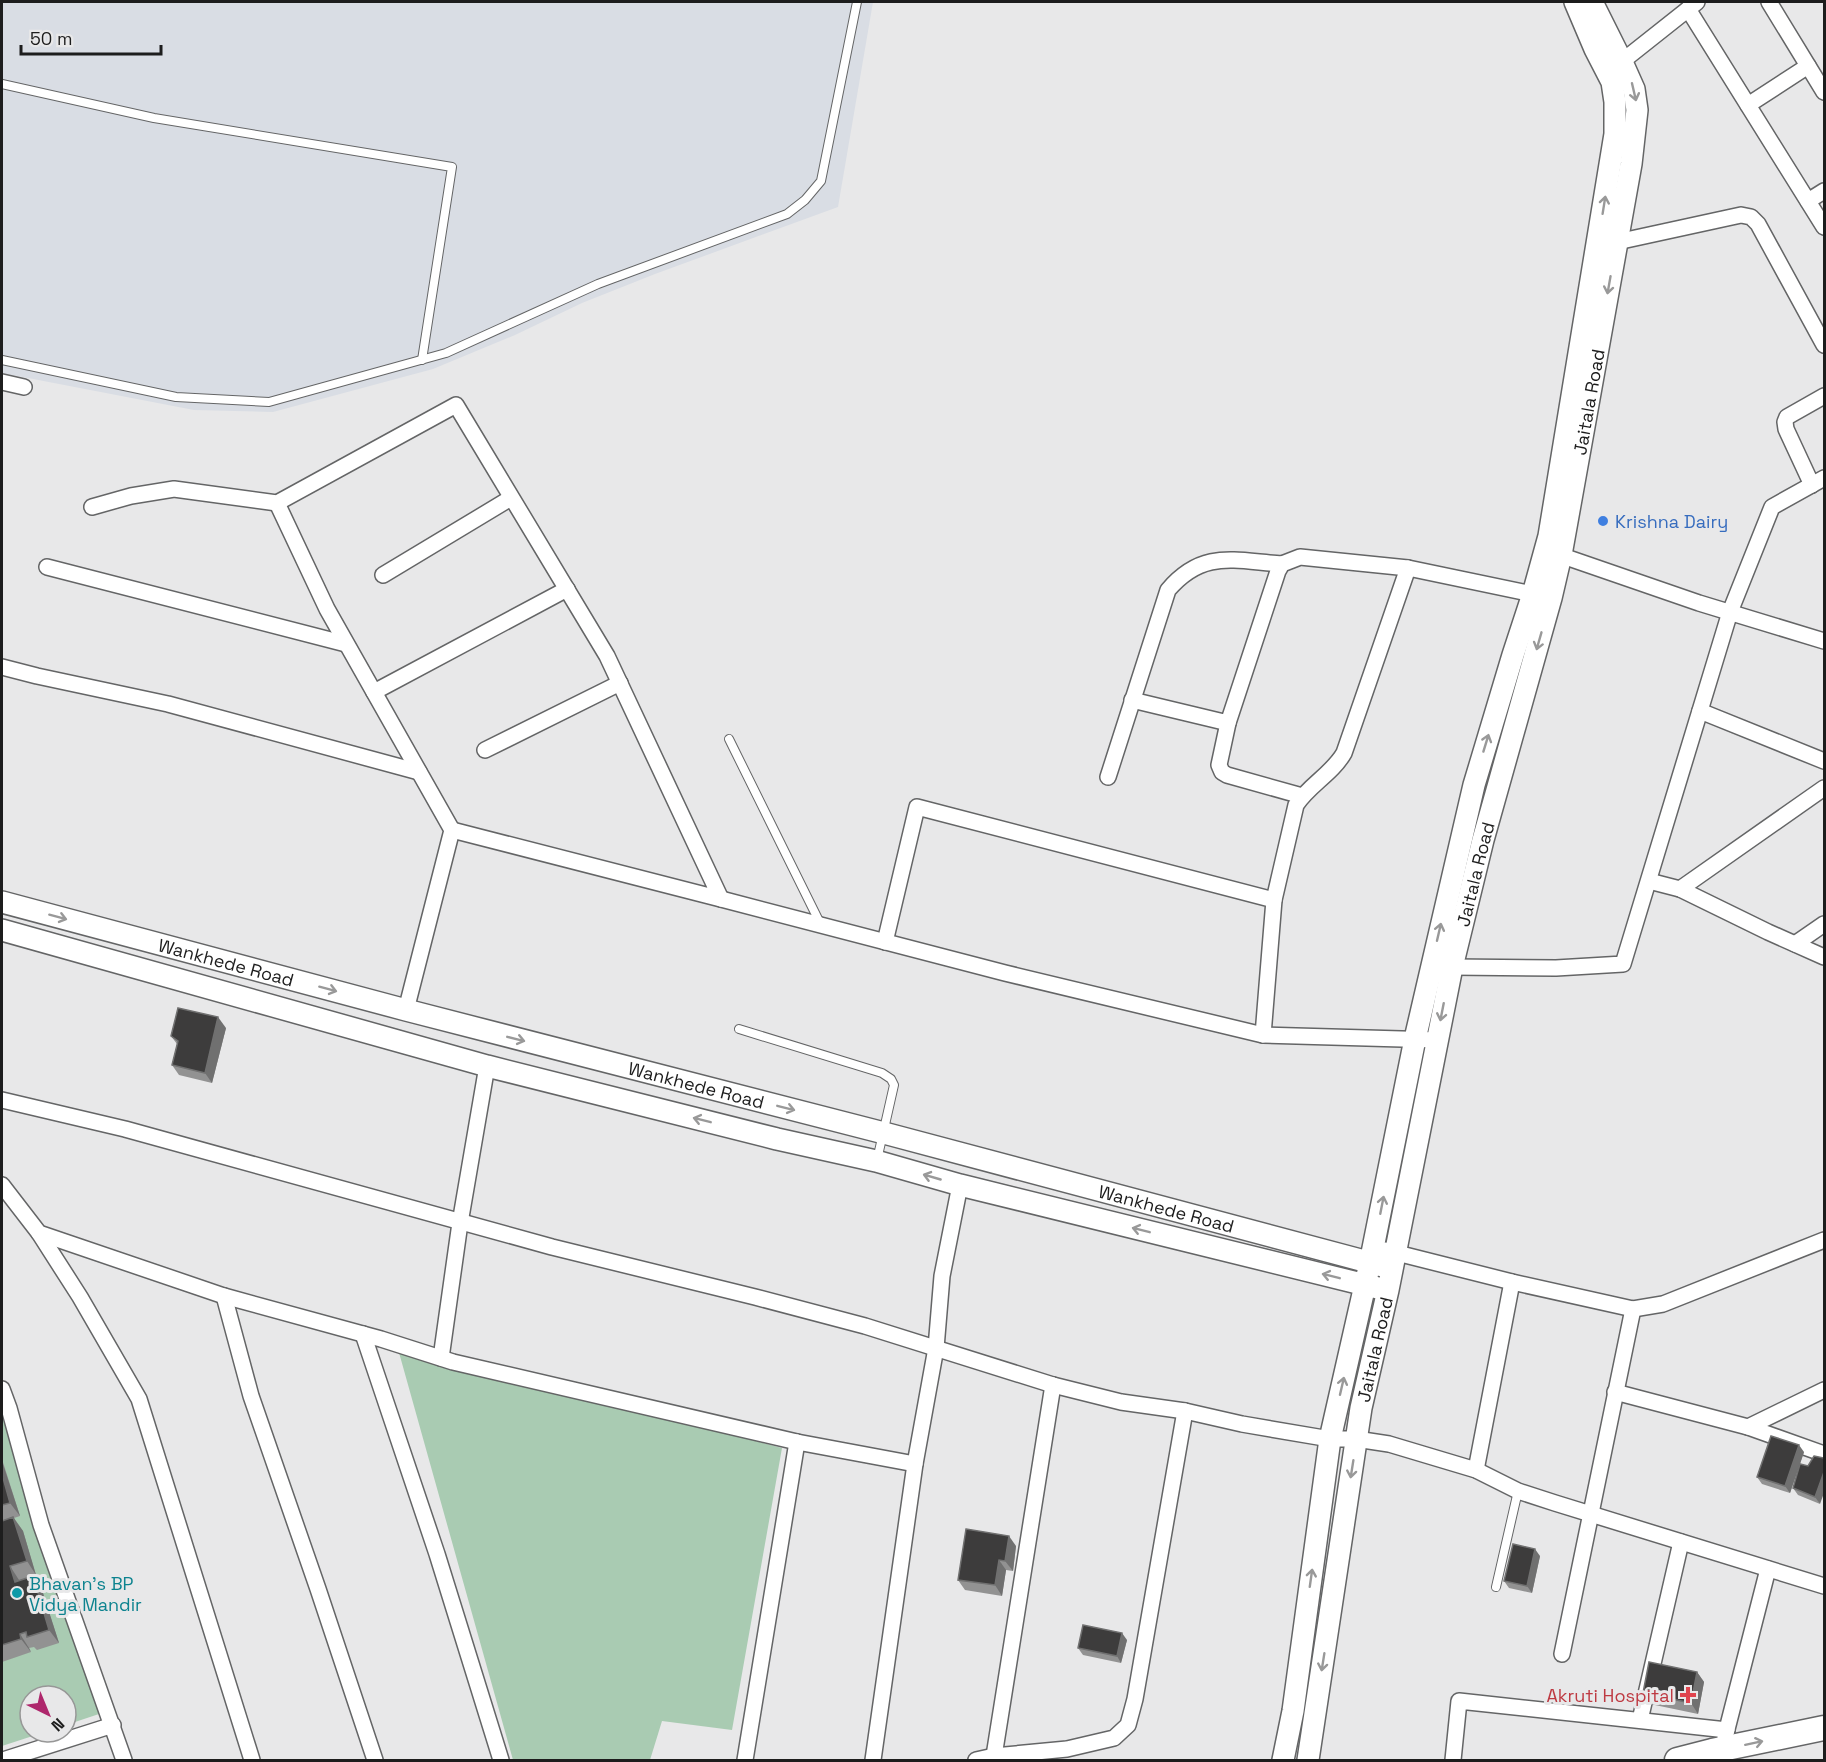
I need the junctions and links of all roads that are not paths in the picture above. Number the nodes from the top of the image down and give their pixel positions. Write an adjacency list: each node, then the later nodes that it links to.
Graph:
1 (857, 2): 16 (lane)
2 (1769, 2): 5 (street)
3 (1587, 3): 6 (main road, Jaitala Road)
4 (1693, 5): 6 (street); 9 (street)
5 (1809, 66): 8 (street); 9 (street)
6 (1615, 67): 13 (main road, Jaitala Road, one-way to 13); 24 (main road, Jaitala Road, one-way to 6)
7 (2, 84): 16 (lane)
8 (1824, 92)
9 (1748, 105): 11 (street)
10 (1824, 191): 11 (street)
11 (1808, 201): 12 (street)
12 (1824, 227)
13 (1617, 242): 14 (street); 24 (main road, Jaitala Road, one-way to 24)
14 (1824, 345)
15 (2, 360): 16 (lane)
16 (422, 360)
17 (2, 382): 18 (street)
18 (24, 387)
19 (1824, 396): 20 (street)
20 (1818, 481): 31 (street)
21 (511, 498): 22 (street); 28 (street); 29 (street)
22 (277, 503): 23 (street); 33 (street)
23 (92, 507)
24 (1553, 553): 30 (main road, Jaitala Road); 31 (street)
25 (1282, 564): 27 (street); 37 (street); 39 (street)
26 (47, 567): 33 (street)
27 (1408, 568): 30 (street); 46 (street)
28 (383, 575)
29 (567, 589): 35 (street); 36 (street)
30 (1542, 596): 59 (main road, Jaitala Road, one-way to 59); 63 (main road, Jaitala Road, one-way to 30)
31 (1730, 612): 32 (street); 38 (street)
32 (1824, 641)
33 (346, 644): 36 (street)
34 (2, 667): 43 (street)
35 (620, 683): 41 (street); 50 (street)
36 (374, 692): 43 (street)
37 (1132, 700): 39 (street); 44 (street)
38 (1700, 711): 42 (street); 48 (street)
39 (1228, 723): 46 (street)
40 (729, 739): 54 (lane)
41 (485, 750)
42 (1824, 761)
43 (419, 772): 47 (street)
44 (1108, 777)
45 (1824, 788): 49 (street)
46 (1302, 796): 51 (street)
47 (452, 830): 50 (street); 60 (street)
48 (1649, 882): 49 (street); 59 (street)
49 (1680, 889): 57 (street)
50 (721, 899): 54 (street)
51 (1274, 900): 56 (street); 62 (street)
52 (2, 902): 60 (main road, Wankhede Road, one-way to 60)
53 (1824, 924): 57 (street)
54 (821, 925): 56 (street)
55 (2, 930): 65 (main road, Wankhede Road)
56 (885, 942): 62 (street)
57 (1795, 944): 58 (street)
58 (1824, 957)
59 (1452, 967): 64 (main road, Jaitala Road, one-way to 64)
60 (406, 1010): 67 (main road, Wankhede Road, one-way to 67)
61 (739, 1029): 67 (lane)
62 (1263, 1035): 63 (street)
63 (1415, 1039): 64 (street); 74 (main road, Jaitala Road, one-way to 63)
64 (1437, 1040): 75 (main road, Jaitala Road)
65 (487, 1066): 68 (main road, Wankhede Road, one-way to 65); 71 (street)
66 (2, 1100): 71 (street)
67 (884, 1133): 68 (lane); 74 (main road, Wankhede Road)
68 (876, 1161): 70 (main road, Wankhede Road, one-way to 68)
69 (2, 1185): 72 (street)
70 (960, 1185): 77 (main road, Wankhede Road, one-way to 70); 82 (street)
71 (460, 1223): 82 (street); 83 (street)
72 (39, 1233): 79 (street); 110 (street)
73 (1824, 1240): 80 (street)
74 (1372, 1255): 75 (main road, Wankhede Road); 77 (main road, Jaitala Road)
75 (1393, 1260): 76 (street); 78 (main road, Jaitala Road)
76 (1512, 1282): 80 (street); 95 (street)
77 (1364, 1284): 78 (main road, Wankhede Road); 90 (main road, Jaitala Road, one-way to 77)
78 (1388, 1290): 91 (main road, Jaitala Road)
79 (224, 1296): 81 (street); 111 (street)
80 (1633, 1309): 87 (street)
81 (363, 1334): 83 (street); 112 (street)
82 (936, 1348): 84 (street); 94 (street)
83 (441, 1358): 92 (street)
84 (1053, 1385): 88 (street); 107 (street)
85 (2, 1389): 104 (street)
86 (1824, 1390): 89 (street)
87 (1615, 1392): 89 (street); 97 (street)
88 (1185, 1411): 90 (street); 107 (street)
89 (1748, 1427): 93 (street)
90 (1330, 1439): 91 (street); 116 (main road, Jaitala Road, one-way to 90)
91 (1356, 1440): 95 (street); 117 (main road, Jaitala Road, one-way to 117)
92 (796, 1442): 94 (street); 113 (street)
93 (1824, 1454)
94 (915, 1464): 114 (street)
95 (1476, 1470): 96 (street)
96 (1518, 1491): 97 (street); 100 (lane)
97 (1590, 1514): 98 (street); 102 (street)
98 (1681, 1542): 99 (street); 103 (street)
99 (1768, 1569): 101 (street); 106 (street)
100 (1496, 1587)
101 (1824, 1587)
102 (1562, 1654)
103 (1640, 1720): 106 (street); 118 (street)
104 (113, 1725): 108 (street); 109 (street)
105 (1824, 1728): 106 (main road, one-way to 105)
106 (1724, 1740): 119 (main road)
107 (1003, 1757): 115 (street)
108 (3, 1761)
109 (124, 1761)
110 (252, 1761)
111 (375, 1761)
112 (501, 1761)
113 (744, 1761)
114 (873, 1761)
115 (976, 1761)
116 (1283, 1761)
117 (1308, 1761)
118 (1453, 1761)
119 (1677, 1761)

